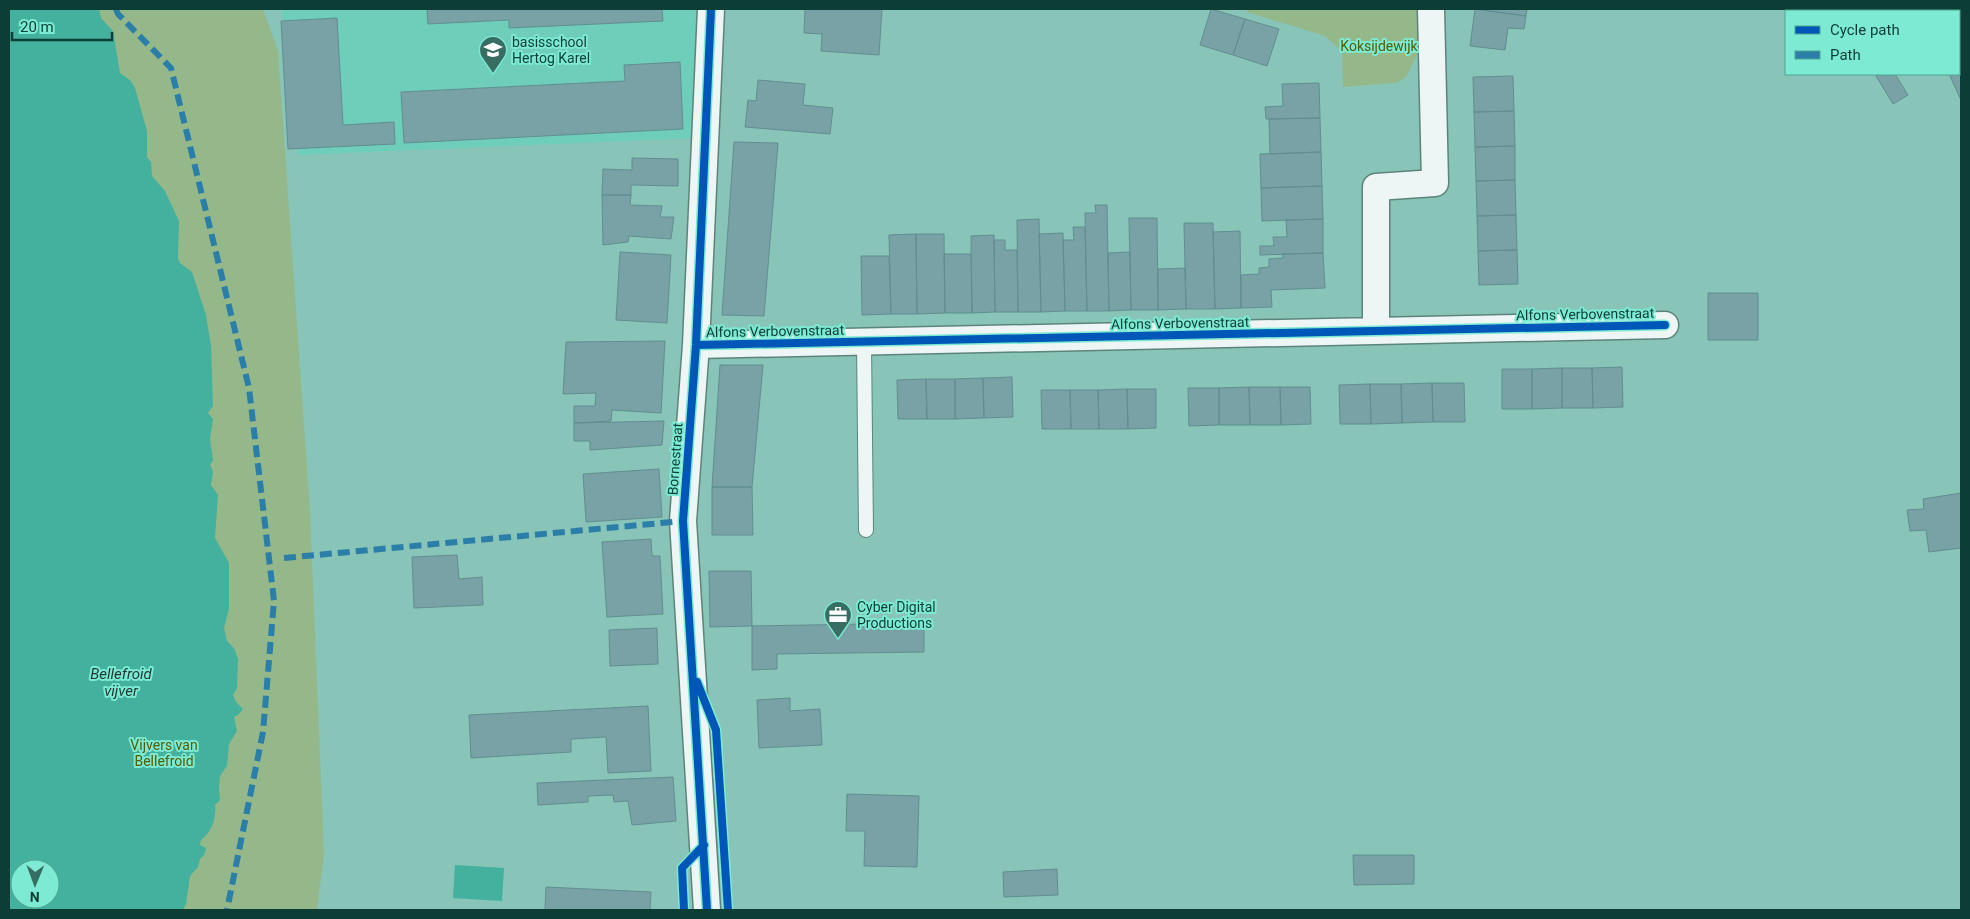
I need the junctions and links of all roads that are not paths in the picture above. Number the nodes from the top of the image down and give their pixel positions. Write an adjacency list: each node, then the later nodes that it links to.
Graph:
1 (711, 9): 6 (street, Bornestraat)
2 (1431, 9): 4 (street)
3 (1665, 325): 4 (street, Alfons Verbovenstraat)
4 (1376, 331): 5 (street, Alfons Verbovenstraat)
5 (864, 342): 6 (street, Alfons Verbovenstraat); 7 (lane, Alfons Verbovenstraat)
6 (696, 345): 8 (street, Bornestraat)
7 (866, 530)
8 (707, 910)

